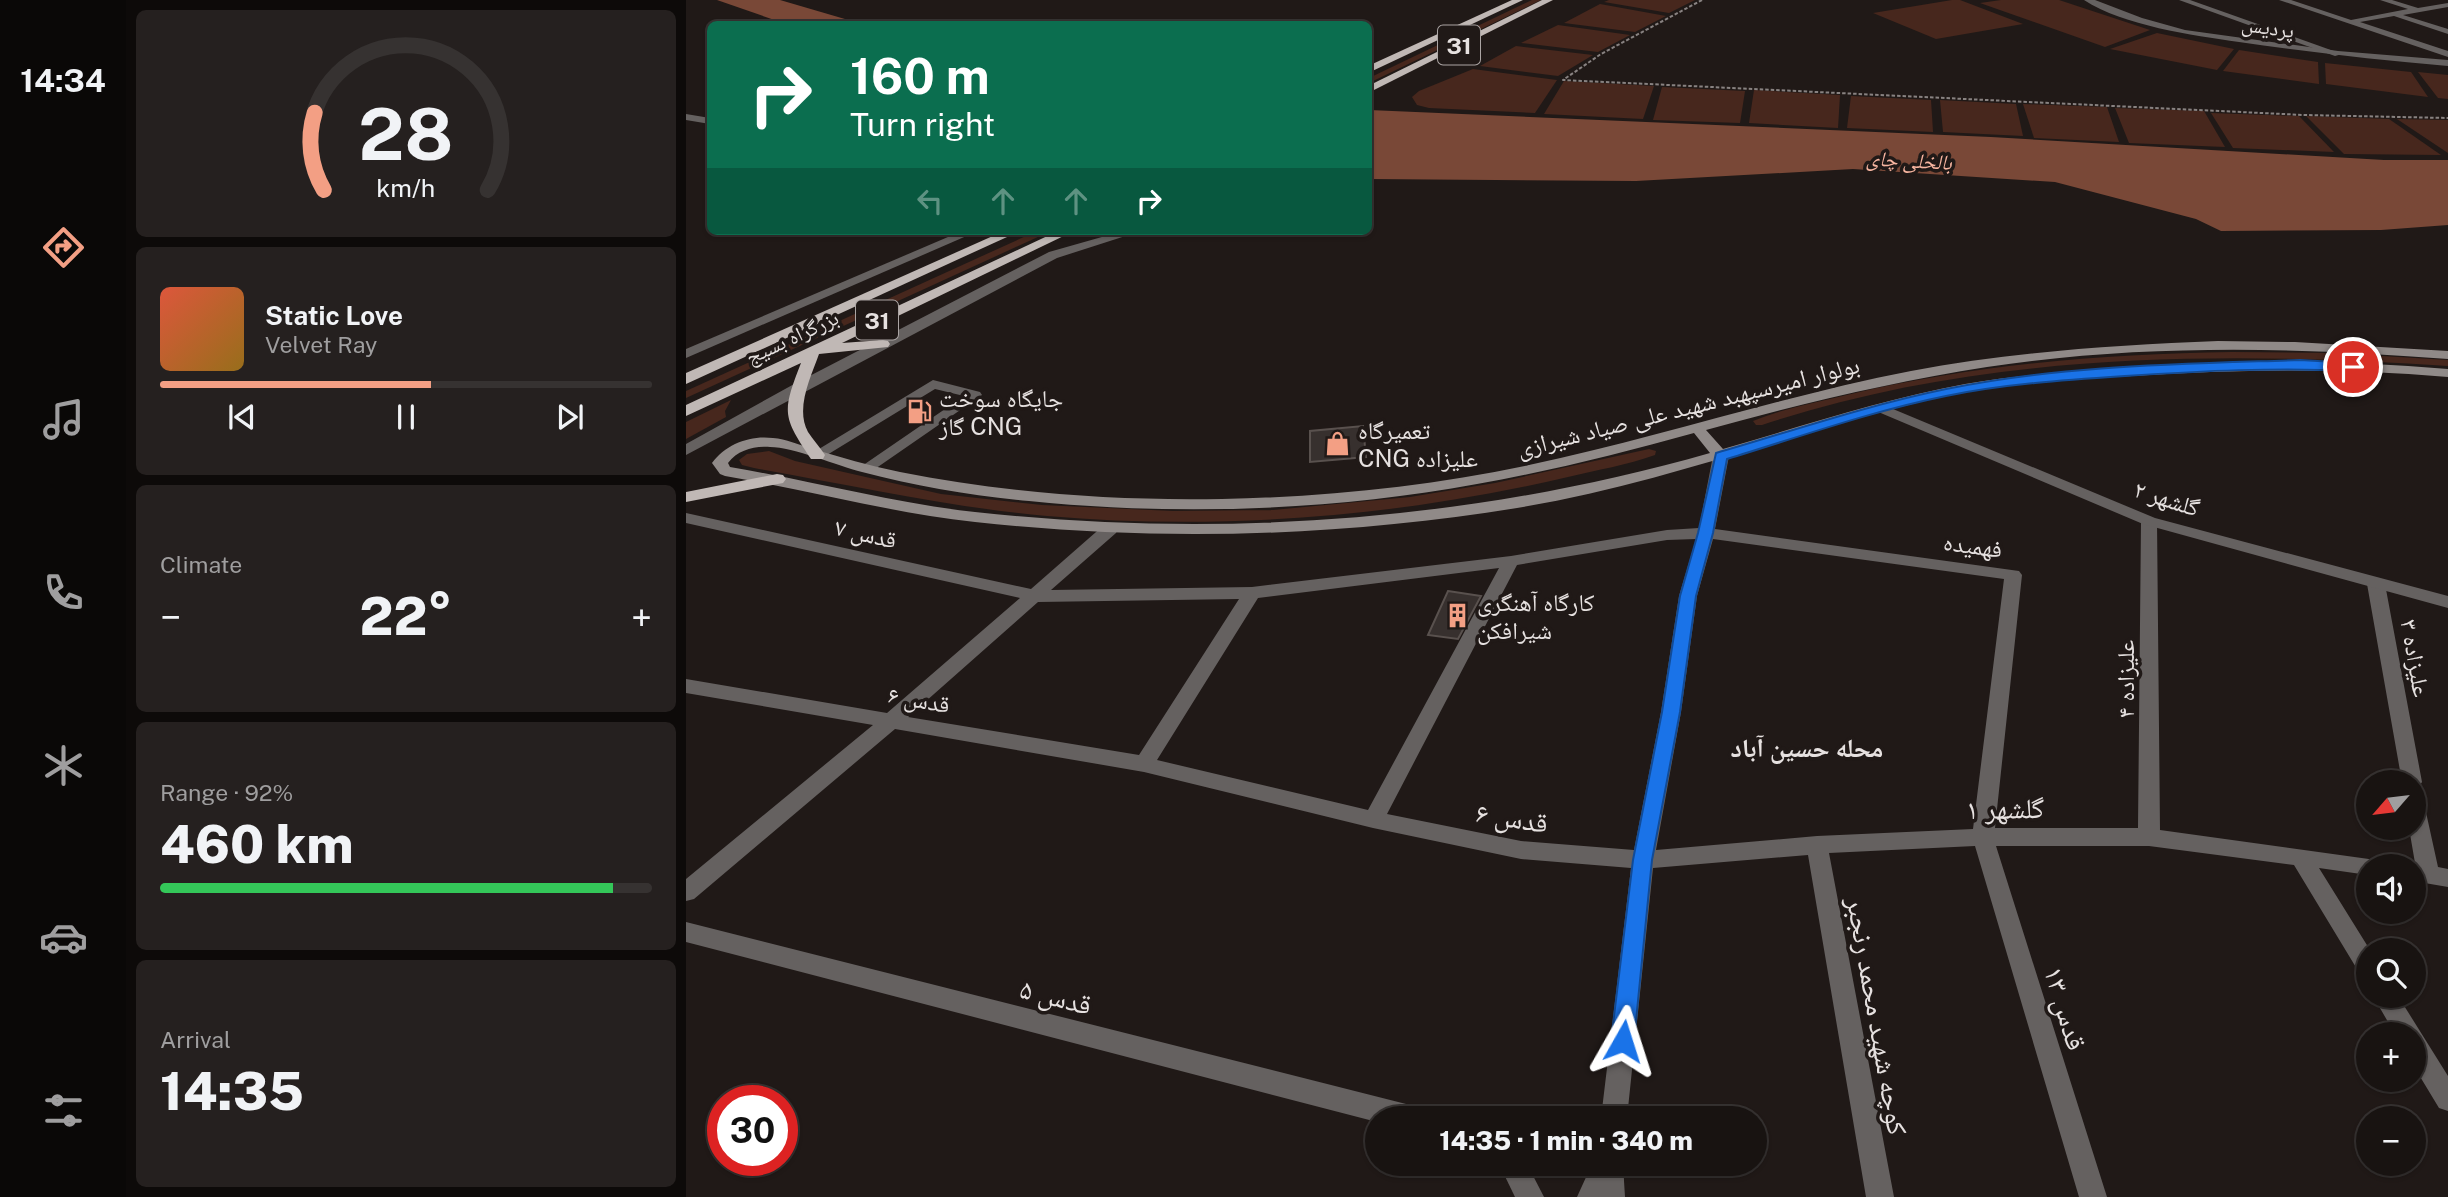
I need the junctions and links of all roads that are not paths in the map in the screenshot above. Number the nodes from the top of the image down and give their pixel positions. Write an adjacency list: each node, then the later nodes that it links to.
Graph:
1 (1519, 0): 15 (highway, 31)
2 (1551, 0): 16 (highway, 31)
3 (2088, 0): 12 (street, پردیس)
4 (2183, 0): 12 (street)
5 (2283, 0): 10 (street)
6 (2384, 0): 8 (street)
7 (2448, 5): 8 (street)
8 (2418, 10): 9 (street)
9 (2393, 15): 10 (street); 11 (street)
10 (2350, 22): 13 (street)
11 (2448, 32)
12 (2337, 54): 14 (street, پردیس)
13 (2448, 54)
14 (2448, 63)
15 (1372, 68)
16 (1372, 88)
17 (686, 117): 18 (street)
18 (707, 120)
19 (963, 235): 25 (street)
20 (1005, 235): 28 (highway, بزرگراه بسیج / 31)
21 (1059, 235): 24 (highway, بزرگراه بسیج / 31)
22 (1121, 235): 23 (street)
23 (883, 344): 24 (highway); 29 (street)
24 (813, 350): 29 (highway); 31 (highway, بزرگراه بسیج / 31)
25 (686, 354)
26 (2448, 355): 32 (main road, بولوار امیرسپهبد شهید علی صیاد شیرازی)
27 (2448, 373): 30 (main road, بولوار امیرسپهبد شهید علی صیاد شیرازی)
28 (686, 379)
29 (801, 386): 33 (street); 34 (highway)
30 (1881, 408): 35 (main road, بولوار امیرسپهبد شهید علی صیاد شیرازی); 40 (street, گلشهر ۲)
31 (686, 411)
32 (1698, 429): 35 (main road); 36 (main road, بولوار امیرسپهبد شهید علی صیاد شیرازی)
33 (686, 450)
34 (817, 455): 36 (main road, بولوار امیرسپهبد شهید علی صیاد شیرازی); 36 (street); 37 (main road, بولوار امیرسپهبد شهید علی صیاد شیرازی)
35 (1721, 456): 41 (main road, بولوار امیرسپهبد شهید علی صیاد شیرازی); 42 (street)
36 (867, 468)
37 (777, 479): 38 (highway); 41 (main road, بولوار امیرسپهبد شهید علی صیاد شیرازی)
38 (686, 497)
39 (686, 518): 46 (street, قدس ۷)
40 (2150, 521): 44 (street, گلشهر ۲); 54 (street, علیزاده ۴)
41 (1110, 529): 46 (street)
42 (1706, 533): 43 (street, قدس ۷); 53 (street, فهمیده); 58 (street)
43 (1511, 561): 45 (street, قدس ۷); 52 (street)
44 (2376, 584): 47 (street, گلشهر ۲); 51 (street, علیزاده ۳)
45 (1252, 593): 46 (street, قدس ۷); 50 (street)
46 (1036, 596): 49 (street)
47 (2448, 602)
48 (686, 686): 49 (street, قدس ۶)
49 (891, 721): 50 (street, قدس ۶); 61 (street)
50 (1143, 764): 52 (street, قدس ۶)
51 (2410, 770)
52 (1373, 820): 58 (street, قدس ۶)
53 (1983, 837): 54 (street, گلشهر ۱); 56 (street, گلشهر ۱); 75 (street, قدس ۱۳)
54 (2149, 837): 57 (street, گلشهر ۱)
55 (2423, 840): 60 (street)
56 (1816, 845): 58 (street, گلشهر ۱); 74 (street, کوچه شهید محمد رنجبر)
57 (2301, 858): 59 (street, گلشهر ۱); 63 (street)
58 (1643, 860): 67 (street)
59 (2356, 865)
60 (2430, 875)
61 (686, 892)
62 (686, 932): 66 (street, قدس ۵)
63 (2356, 947)
64 (2426, 1063): 65 (street)
65 (2448, 1099)
66 (1365, 1106)
67 (1615, 1106)
68 (1519, 1176): 71 (street)
69 (1602, 1176): 72 (street)
70 (1609, 1176): 73 (street)
71 (1530, 1197)
72 (1591, 1197)
73 (1611, 1197)
74 (1880, 1197)
75 (2093, 1197)

